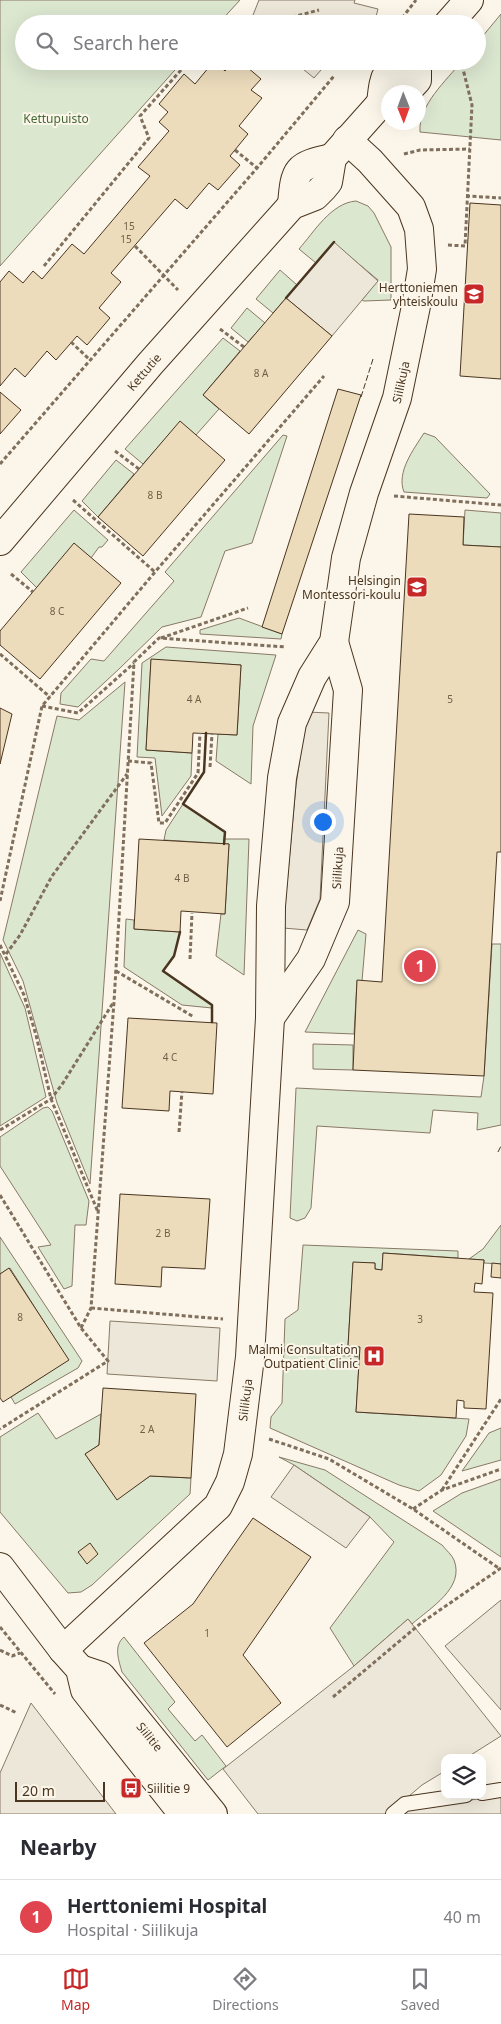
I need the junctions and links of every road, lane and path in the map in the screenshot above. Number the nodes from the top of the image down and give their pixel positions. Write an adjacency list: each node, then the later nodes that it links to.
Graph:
1 (416, 0): 5 (path)
2 (469, 0): 6 (street)
3 (319, 10): 4 (path)
4 (300, 15)
5 (404, 15)
6 (456, 15)
7 (181, 70): 24 (path)
8 (390, 70): 12 (street)
9 (418, 70): 13 (street)
10 (463, 70): 16 (path)
11 (334, 76): 19 (path)
12 (384, 85)
13 (412, 85)
14 (381, 105): 15 (street)
15 (339, 149): 38 (street, Kettutie); 44 (street, Siilikuja)
16 (470, 149): 18 (path); 20 (path)
17 (234, 150): 19 (path)
18 (402, 155)
19 (257, 168): 25 (path)
20 (466, 196): 21 (path); 22 (path)
21 (501, 198)
22 (442, 244)
23 (135, 246): 25 (path)
24 (44, 266)
25 (164, 276): 26 (path); 30 (path)
26 (182, 294)
27 (220, 328): 29 (path)
28 (71, 342): 30 (path)
29 (244, 347)
30 (90, 360): 33 (path)
31 (324, 376): 39 (path)
32 (114, 450): 34 (path)
33 (0, 464)
34 (139, 469)
35 (386, 496): 37 (path)
36 (73, 500): 39 (path)
37 (501, 505)
38 (0, 541)
39 (155, 572): 48 (path)
40 (11, 574): 41 (path)
41 (33, 592)
42 (248, 608): 43 (path)
43 (159, 638): 45 (path); 47 (path)
44 (334, 642): 63 (street, Siilikuja); 63 (street, Siilikuja)
45 (286, 647)
46 (0, 654): 48 (path)
47 (134, 662): 49 (path); 52 (path)
48 (50, 697): 49 (path)
49 (42, 706): 55 (path)
50 (200, 733): 52 (path)
51 (212, 734): 53 (path)
52 (128, 761): 54 (path)
53 (210, 767)
54 (128, 773): 58 (path); 60 (path)
55 (0, 901)
56 (192, 913): 59 (path)
57 (0, 945): 58 (path)
58 (6, 954): 65 (path)
59 (190, 959)
60 (116, 971): 61 (path); 62 (path)
61 (114, 1002): 65 (path); 69 (path)
62 (194, 1017)
63 (270, 1018): 77 (street, Siilikuja)
64 (182, 1091): 67 (path)
65 (51, 1100): 66 (path); 69 (path)
66 (0, 1130)
67 (179, 1132)
68 (0, 1196): 72 (path)
69 (98, 1213): 70 (path)
70 (91, 1308): 71 (path); 72 (path)
71 (226, 1320)
72 (81, 1328): 76 (path)
73 (283, 1350): 74 (path)
74 (359, 1356)
75 (501, 1399): 79 (path)
76 (0, 1429)
77 (240, 1437): 80 (path); 85 (street, Siilikuja)
78 (501, 1469): 79 (path)
79 (442, 1490): 80 (path)
80 (413, 1509): 82 (path)
81 (0, 1567): 85 (street, Siilitie)
82 (500, 1569): 86 (path)
83 (0, 1650): 84 (path)
84 (20, 1652)
85 (71, 1659): 92 (street, Siilitie); 93 (street, Siilitie)
86 (333, 1696)
87 (0, 1705): 88 (path)
88 (17, 1712)
89 (501, 1790): 90 (lane)
90 (486, 1792)
91 (441, 1799): 94 (lane)
92 (183, 1814)
93 (213, 1814)
94 (393, 1814)

